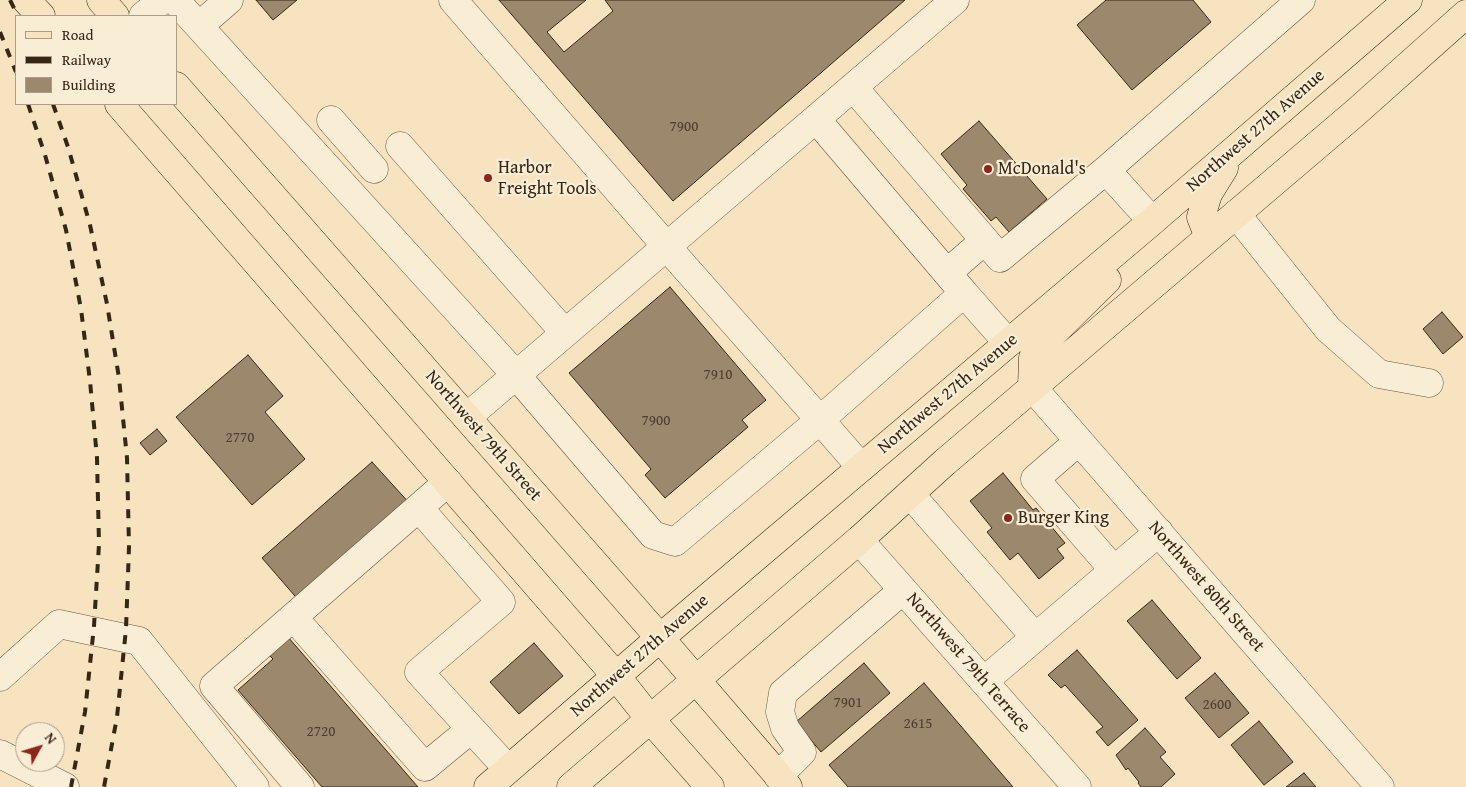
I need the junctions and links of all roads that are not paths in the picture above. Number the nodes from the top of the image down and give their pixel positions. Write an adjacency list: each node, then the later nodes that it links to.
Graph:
1 (26, 0): 11 (main road)
2 (101, 0): 12 (main road)
3 (162, 0): 13 (street)
4 (175, 0): 14 (street)
5 (229, 0): 14 (street)
6 (453, 0): 28 (street)
7 (955, 0): 15 (street)
8 (1301, 0): 23 (street)
9 (1408, 0): 21 (main road, Northwest 27th Avenue)
10 (1466, 14): 24 (main road)
11 (40, 15)
12 (115, 15)
13 (144, 15)
14 (199, 26): 32 (street)
15 (853, 87): 18 (street); 27 (street)
16 (178, 88): 35 (main road, Northwest 79th Street)
17 (120, 105): 39 (main road)
18 (816, 119): 28 (street); 29 (street)
19 (331, 120): 22 (street)
20 (400, 146): 30 (street)
21 (1237, 148): 25 (main road, Northwest 27th Avenue); 26 (main road)
22 (374, 170)
23 (1106, 170): 25 (street); 27 (street)
24 (1236, 214): 26 (main road); 33 (street)
25 (1148, 225): 31 (main road, Northwest 27th Avenue); 34 (main road)
26 (1209, 237): 34 (main road)
27 (984, 241): 29 (street)
28 (667, 247): 30 (street); 36 (street)
29 (956, 283): 31 (street); 36 (street)
30 (565, 333): 32 (street)
31 (1008, 343): 38 (main road, Northwest 27th Avenue)
32 (516, 375): 35 (street); 36 (street)
33 (1429, 383)
34 (1032, 387): 37 (street, Northwest 80th Street); 40 (main road)
35 (467, 417): 49 (main road, Northwest 79th Street)
36 (820, 420): 38 (street)
37 (1079, 441): 42 (street, Northwest 80th Street); 44 (street)
38 (862, 467): 49 (main road, Northwest 27th Avenue)
39 (448, 482): 41 (street); 45 (main road)
40 (910, 494): 43 (main road); 50 (street)
41 (419, 508): 47 (street); 48 (street)
42 (1159, 532): 44 (street); 67 (street, Northwest 80th Street)
43 (859, 540): 46 (street, Northwest 79th Terrace); 53 (main road)
44 (1114, 570): 50 (street)
45 (530, 576): 47 (street); 51 (main road)
46 (903, 590): 54 (street, Northwest 79th Terrace); 59 (street)
47 (501, 602): 56 (street)
48 (294, 618): 56 (street); 62 (street)
49 (660, 638): 51 (main road, Northwest 27th Avenue); 53 (main road, Northwest 79th Street)
50 (1035, 638): 54 (street)
51 (616, 676): 55 (main road); 58 (main road, Northwest 27th Avenue)
52 (0, 677): 61 (street)
53 (696, 681): 55 (main road); 59 (main road, Northwest 79th Street)
54 (984, 681): 66 (street, Northwest 79th Terrace)
55 (650, 719): 64 (main road); 65 (main road)
56 (471, 729): 58 (street)
57 (0, 754): 60 (street)
58 (508, 769): 63 (main road, Northwest 27th Avenue)
59 (783, 781)
60 (64, 787)
61 (255, 787)
62 (300, 787)
63 (488, 787)
64 (571, 787)
65 (710, 787)
66 (1077, 787)
67 (1380, 787)

